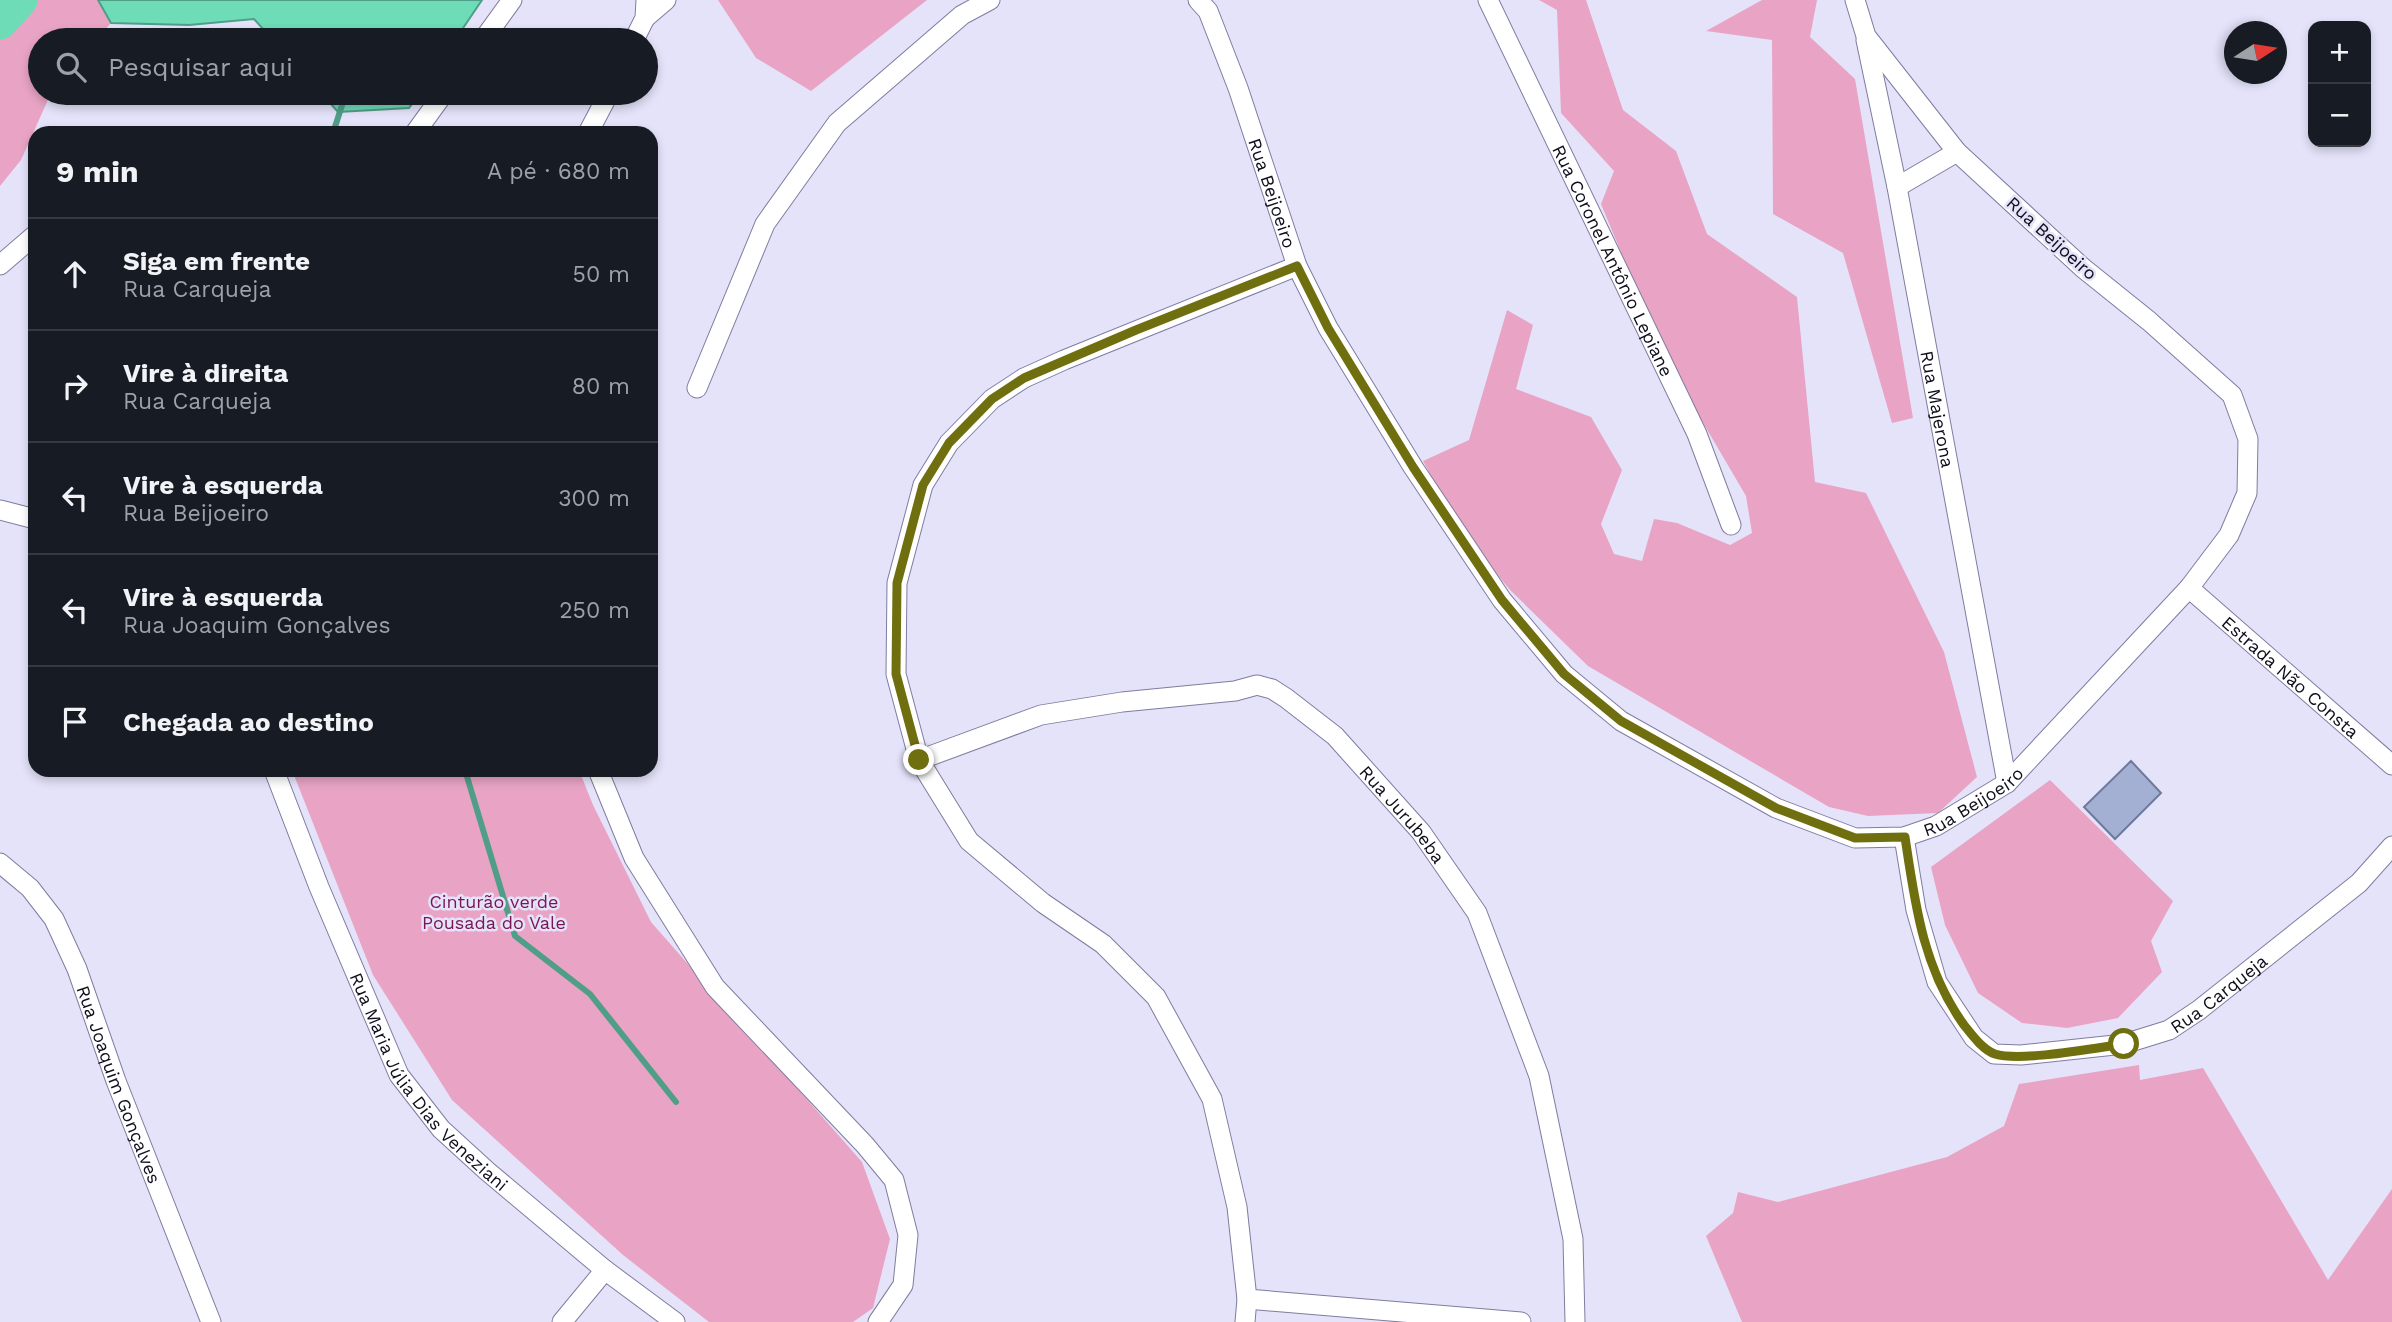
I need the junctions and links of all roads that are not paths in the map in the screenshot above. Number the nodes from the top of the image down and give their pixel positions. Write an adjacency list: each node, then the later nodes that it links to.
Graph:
1 (512, 0): 8 (street)
2 (666, 0): 7 (street)
3 (990, 0): 20 (street)
4 (1198, 0): 19 (street, Rua Beijoeiro)
5 (1488, 0): 23 (street, Rua Coronel Antônio Lepiane)
6 (1855, 0): 10 (street, Rua Beijoeiro)
7 (646, 9): 9 (street)
8 (492, 28)
9 (639, 28)
10 (1866, 36): 15 (street, Rua Beijoeiro); 16 (street, Rua Majerona)
11 (435, 105): 13 (street)
12 (603, 105): 14 (street)
13 (420, 126)
14 (592, 126)
15 (1957, 152): 16 (street); 24 (street, Rua Beijoeiro)
16 (1897, 187): 29 (street, Rua Majerona)
17 (28, 241): 18 (street)
18 (0, 265)
19 (1297, 266): 25 (street); 30 (street, Rua Beijoeiro)
20 (697, 388)
21 (0, 510): 22 (street)
22 (28, 517)
23 (1731, 525)
24 (2189, 588): 26 (street, Estrada Não Consta); 29 (street, Rua Beijoeiro)
25 (919, 760): 34 (street); 41 (street, Rua Jurubeba)
26 (2392, 765)
27 (277, 777): 33 (street, Rua Maria Júlia Dias Veneziani)
28 (601, 777): 38 (street)
29 (2007, 783): 30 (street, Rua Beijoeiro)
30 (1905, 837): 31 (street, Rua Carqueja)
31 (2392, 846)
32 (0, 863): 35 (street, Rua Joaquim Gonçalves)
33 (605, 1270): 36 (street); 37 (street, Rua Maria Júlia Dias Veneziani)
34 (1247, 1299): 39 (street); 40 (street)
35 (211, 1322)
36 (562, 1322)
37 (676, 1322)
38 (878, 1322)
39 (1245, 1322)
40 (1521, 1322)
41 (1575, 1322)

